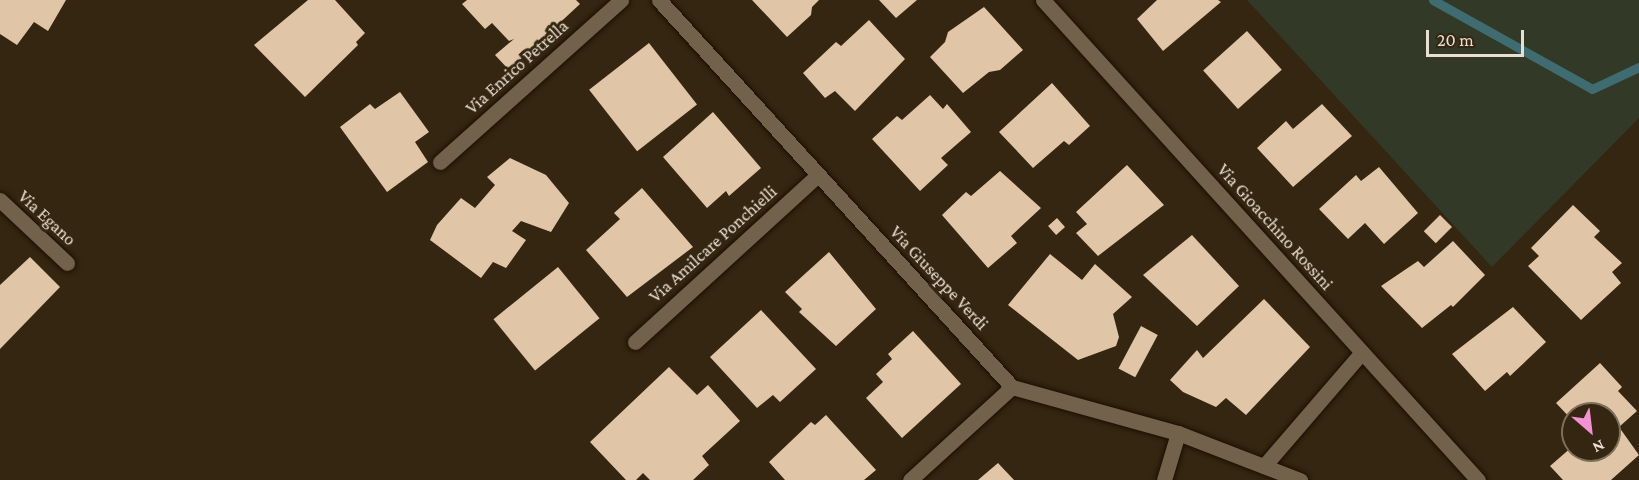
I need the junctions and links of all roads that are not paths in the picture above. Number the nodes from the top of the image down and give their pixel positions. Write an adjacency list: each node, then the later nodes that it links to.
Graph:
1 (621, 0): 4 (street, Via Enrico Petrella)
2 (659, 0): 5 (street, Via Giuseppe Verdi)
3 (1042, 0): 9 (street, Via Gioacchino Rossini)
4 (440, 162)
5 (818, 176): 8 (street, Via Amilcare Ponchielli); 10 (street, Via Giuseppe Verdi)
6 (0, 200): 7 (street, Via Egano)
7 (66, 263)
8 (635, 342)
9 (1362, 352): 12 (street); 13 (street, Via Gioacchino Rossini)
10 (1012, 387): 11 (street); 14 (street)
11 (1178, 433): 12 (street); 15 (street)
12 (1264, 466): 16 (street)
13 (1470, 478)
14 (910, 480)
15 (1164, 480)
16 (1300, 480)

